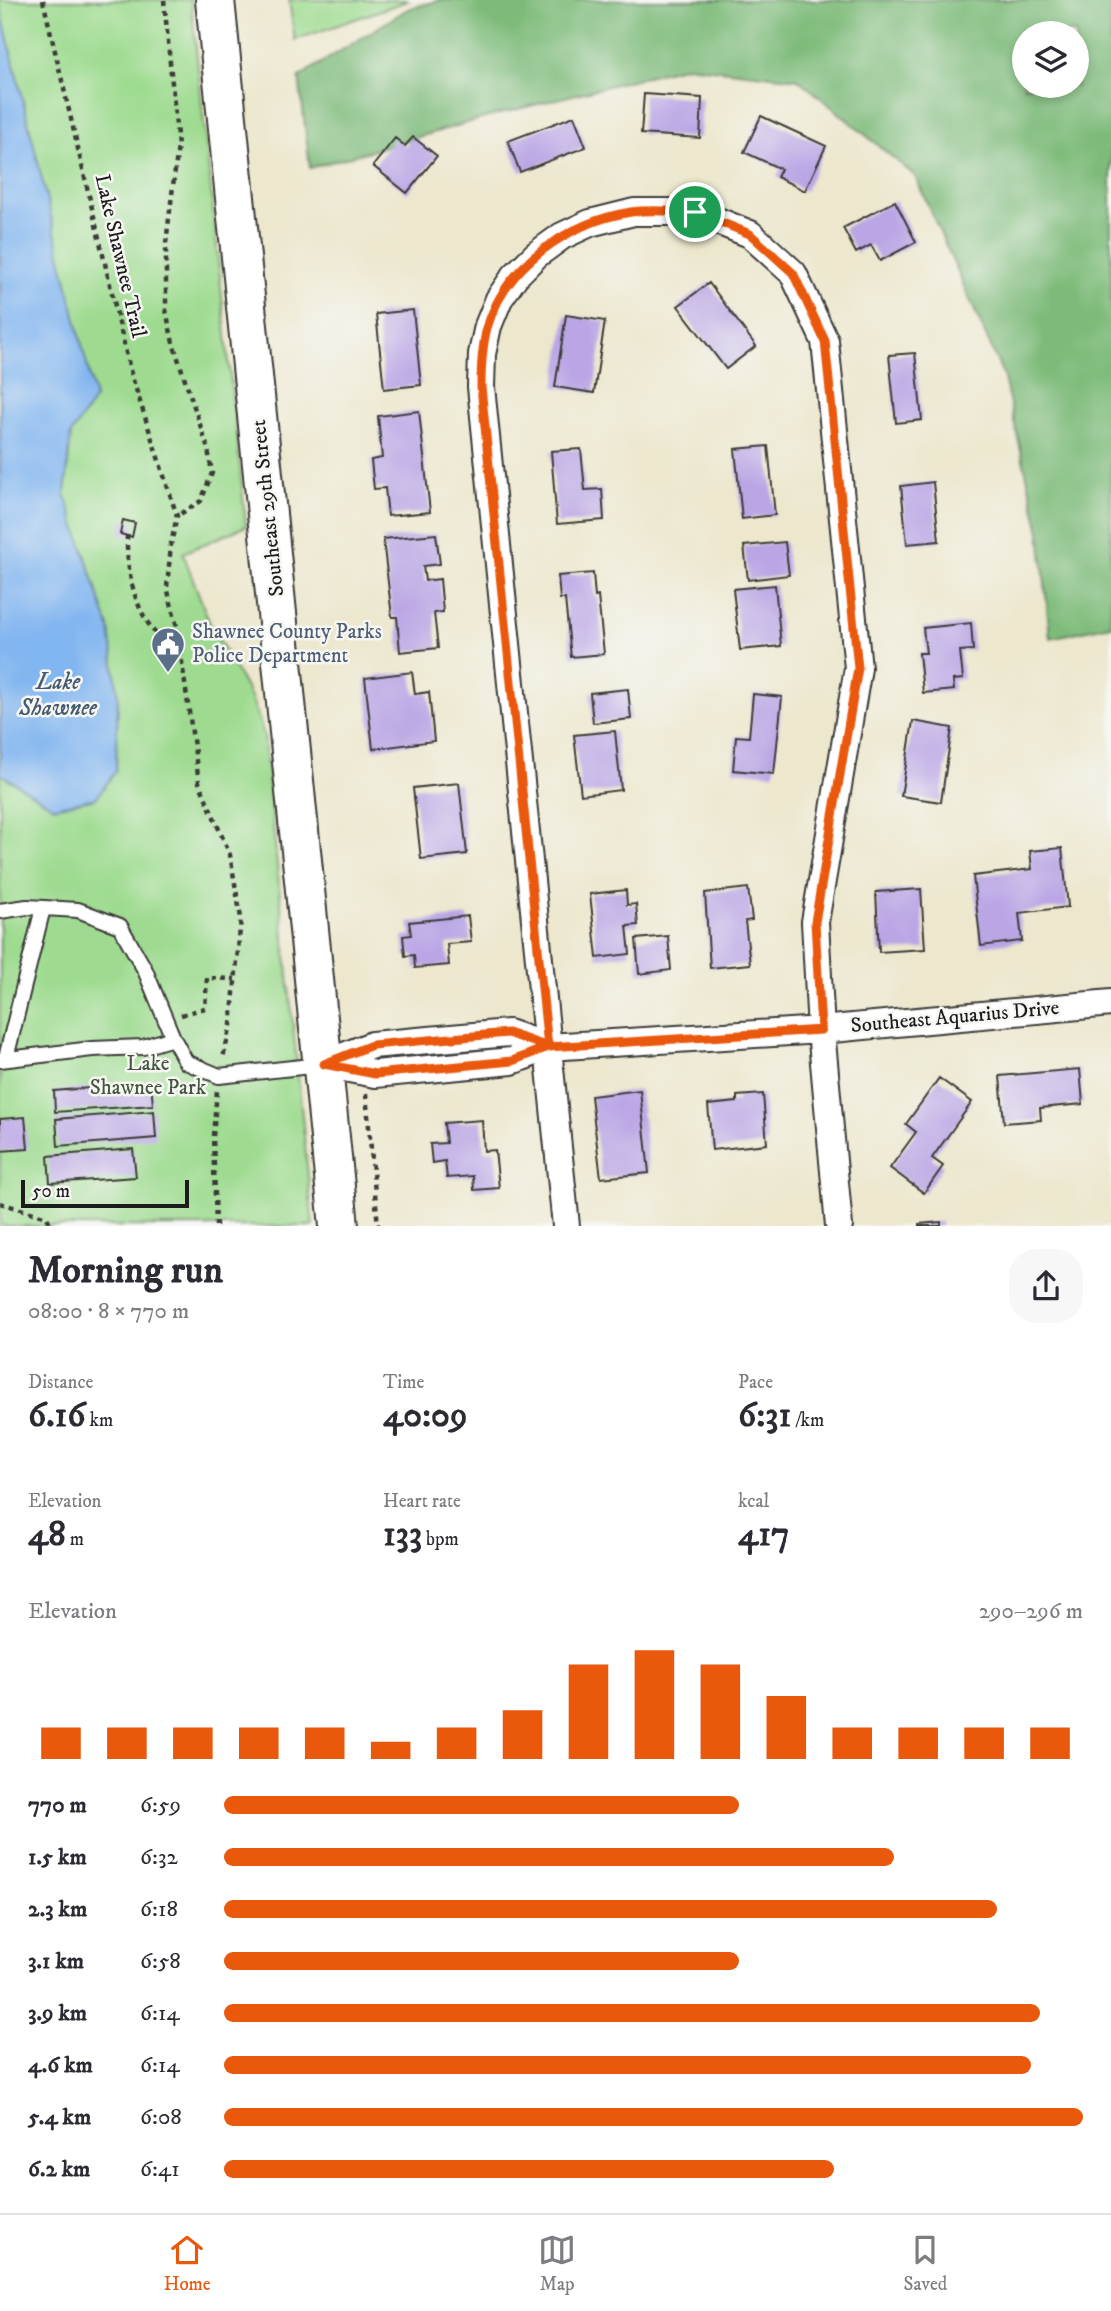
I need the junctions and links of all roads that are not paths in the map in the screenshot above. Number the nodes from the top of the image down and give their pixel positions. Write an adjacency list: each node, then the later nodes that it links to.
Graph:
1 (215, 0): 9 (main road, Southeast 29th Street)
2 (43, 908): 3 (lane); 6 (lane); 8 (lane)
3 (0, 911)
4 (1111, 1003): 5 (street, Southeast Aquarius Drive)
5 (821, 1030): 7 (street, Southeast Aquarius Drive); 7 (street); 12 (street)
6 (173, 1038): 8 (lane); 9 (lane)
7 (548, 1047): 9 (street, Southeast Aquarius Drive); 9 (street, Southeast Aquarius Drive); 11 (street)
8 (3, 1059)
9 (324, 1064): 10 (main road, Southeast 29th Street)
10 (339, 1226)
11 (566, 1226)
12 (839, 1226)

